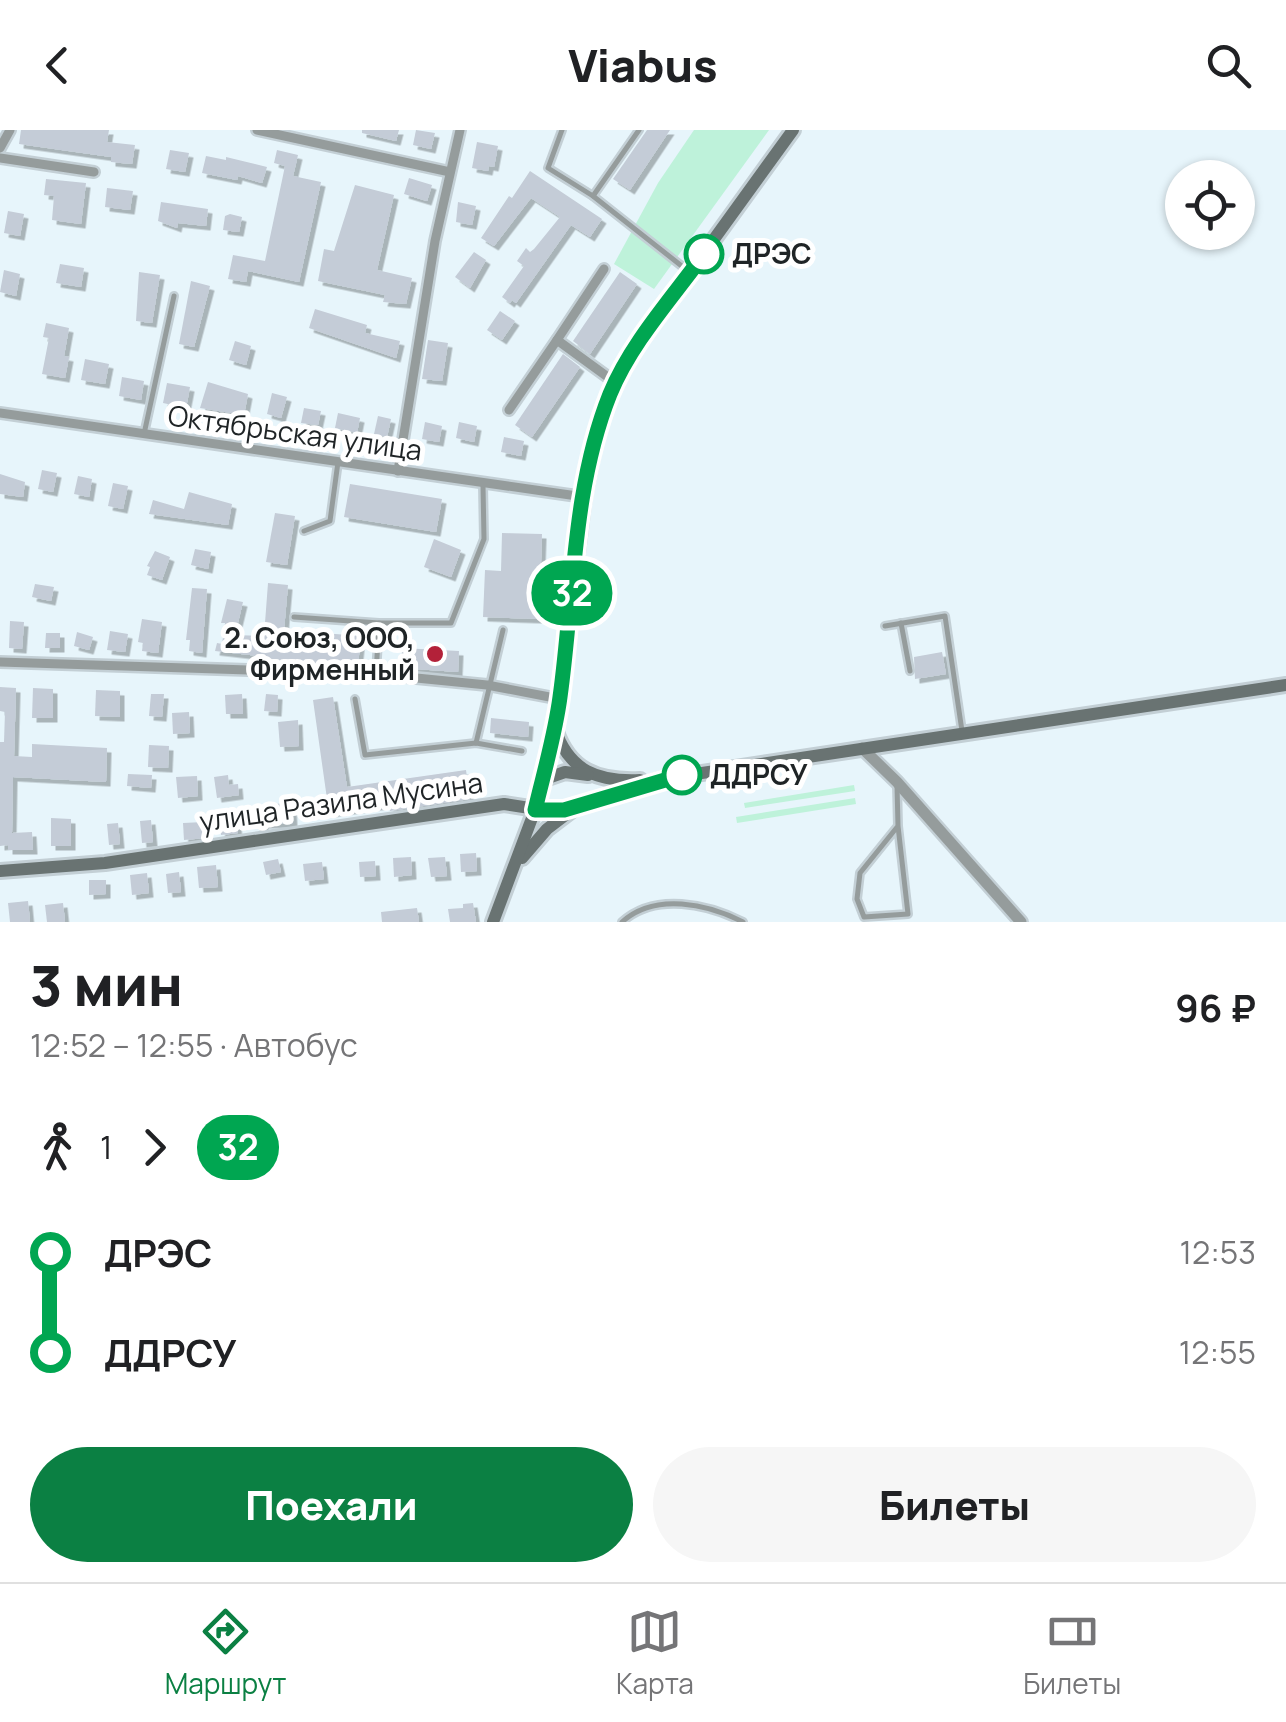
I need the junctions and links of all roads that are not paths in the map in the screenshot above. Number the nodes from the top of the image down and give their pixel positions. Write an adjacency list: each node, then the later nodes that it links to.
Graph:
1 (10, 130): 7 (street)
2 (257, 130): 10 (street)
3 (460, 130): 10 (street)
4 (562, 130): 11 (lane)
5 (639, 130): 11 (lane)
6 (793, 130): 13 (main road)
7 (0, 148)
8 (0, 158): 9 (street)
9 (94, 172)
10 (450, 172): 21 (street)
11 (593, 196): 13 (lane)
12 (604, 269): 15 (street)
13 (690, 273): 16 (main road)
14 (174, 296): 19 (lane)
15 (557, 340): 16 (street); 17 (street)
16 (616, 383): 23 (main road)
17 (508, 410)
18 (0, 413): 19 (street, Октябрьская улица)
19 (144, 434): 20 (street, Октябрьская улица)
20 (338, 462): 21 (street, Октябрьская улица); 24 (lane)
21 (398, 471): 22 (street, Октябрьская улица)
22 (482, 483): 23 (street, Октябрьская улица); 26 (lane)
23 (584, 497): 36 (main road)
24 (304, 531)
25 (294, 616): 26 (lane)
26 (379, 623): 32 (lane)
27 (902, 624): 28 (lane); 31 (lane); 38 (lane)
28 (885, 626)
29 (503, 630): 33 (lane)
30 (0, 662): 32 (street)
31 (910, 670)
32 (376, 674): 33 (street)
33 (487, 685): 36 (street); 39 (lane)
34 (1286, 685): 38 (main road, улица Разила Мусина)
35 (355, 699): 39 (lane)
36 (560, 699): 37 (main road)
37 (554, 729): 42 (main road); 44 (main road)
38 (962, 731): 40 (main road, улица Разила Мусина)
39 (476, 742): 41 (lane)
40 (862, 748): 43 (main road, улица Разила Мусина); 45 (street)
41 (522, 750)
42 (590, 776): 43 (main road); 44 (main road)
43 (662, 779): 46 (main road, улица Разила Мусина)
44 (542, 780): 47 (main road)
45 (897, 782): 48 (lane); 56 (street)
46 (578, 806): 47 (main road, улица Разила Мусина); 49 (main road)
47 (535, 810): 49 (main road); 50 (main road, улица Разила Мусина)
48 (898, 826): 51 (lane); 51 (lane)
49 (514, 868): 52 (main road)
50 (0, 870)
51 (908, 914): 55 (lane)
52 (493, 922)
53 (622, 922): 54 (lane)
54 (743, 922)
55 (910, 922)
56 (1021, 922)

